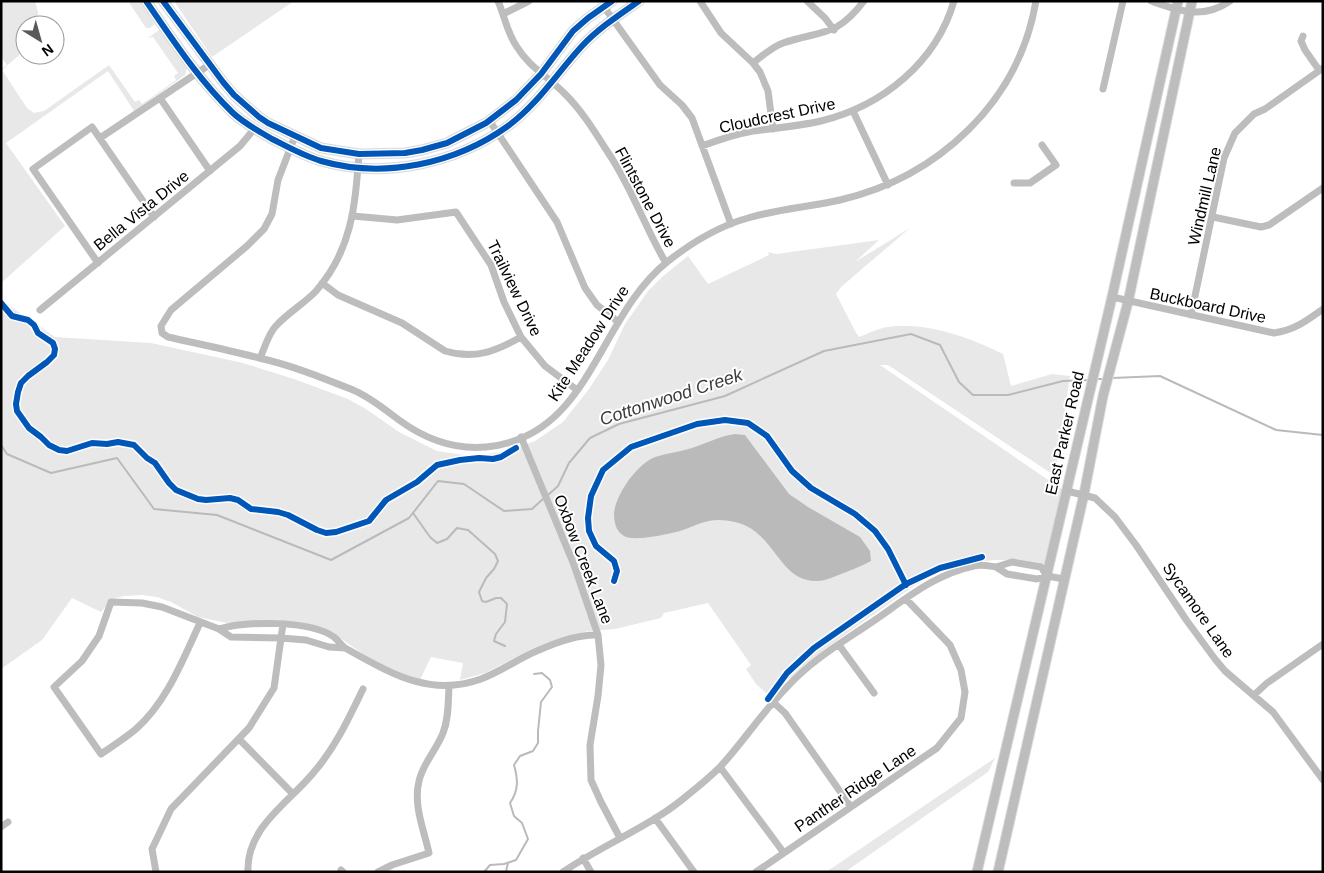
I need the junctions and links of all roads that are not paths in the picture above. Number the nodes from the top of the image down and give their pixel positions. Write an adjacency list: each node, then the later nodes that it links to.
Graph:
1 (146, 1): 25 (main road)
2 (163, 1): 23 (main road)
3 (498, 1): 18 (street, Flintstone Drive)
4 (529, 1): 18 (street)
5 (639, 1): 19 (main road)
6 (700, 1): 22 (street)
7 (807, 1): 20 (street)
8 (864, 1): 20 (street)
9 (954, 1): 30 (street, Cloudcrest Drive)
10 (1036, 1): 46 (street, Kite Meadow Drive)
11 (1123, 1): 28 (street)
12 (1151, 1): 16 (street)
13 (1192, 1): 17 (main road, East Parker Road)
14 (1230, 1): 17 (street)
15 (608, 4): 19 (street); 26 (main road)
16 (1177, 6): 17 (street); 37 (main road, East Parker Road)
17 (1190, 12): 40 (main road, East Parker Road)
18 (503, 14): 26 (street, Flintstone Drive)
19 (613, 20): 27 (main road); 39 (street)
20 (834, 30): 22 (street)
21 (1303, 36): 24 (street)
22 (753, 62): 33 (street)
23 (209, 65): 25 (street); 35 (main road)
24 (1321, 69): 49 (street, Windmill Lane)
25 (197, 74): 29 (street); 32 (main road)
26 (541, 74): 27 (street, Flintstone Drive); 31 (main road)
27 (553, 82): 34 (main road); 53 (street, Flintstone Drive)
28 (1103, 89)
29 (160, 98): 36 (street); 44 (street)
30 (853, 111): 33 (street, Cloudcrest Drive); 46 (street)
31 (489, 120): 34 (street); 42 (main road)
32 (255, 128): 41 (main road); 44 (street, Bella Vista Drive)
33 (773, 129): 39 (street, Cloudcrest Drive)
34 (498, 132): 43 (main road); 60 (street)
35 (295, 136): 41 (street); 42 (main road)
36 (100, 138): 50 (street); 52 (street)
37 (1146, 143): 40 (main road); 55 (main road, East Parker Road)
38 (1042, 145): 45 (street)
39 (702, 146): 51 (street)
40 (1161, 147): 56 (main road, East Parker Road)
41 (290, 148): 43 (main road); 62 (street, Kite Meadow Drive)
42 (359, 154): 43 (street)
43 (358, 168): 48 (street)
44 (210, 171): 50 (street, Bella Vista Drive)
45 (1014, 183)
46 (888, 186): 51 (street, Kite Meadow Drive)
47 (1323, 188): 49 (street)
48 (353, 216): 54 (street); 61 (street, Trailview Drive)
49 (1213, 217): 59 (street, Windmill Lane)
50 (154, 218): 52 (street, Bella Vista Drive)
51 (731, 224): 53 (street, Kite Meadow Drive)
52 (98, 262): 58 (street, Bella Vista Drive)
53 (666, 263): 60 (street, Kite Meadow Drive)
54 (322, 283): 61 (street); 62 (street)
55 (1112, 297): 56 (street, Buckboard Drive); 65 (main road, East Parker Road)
56 (1128, 302): 59 (street, Buckboard Drive); 66 (main road, East Parker Road)
57 (1323, 309): 59 (street, Buckboard Drive)
58 (40, 310)
59 (1191, 315)
60 (617, 322): 63 (street, Kite Meadow Drive)
61 (521, 337): 63 (street, Trailview Drive)
62 (260, 358): 64 (street, Kite Meadow Drive)
63 (577, 390): 64 (street, Kite Meadow Drive)
64 (521, 437): 74 (street, Oxbow Creek Lane)
65 (1067, 490): 66 (street, Sycamore Lane); 68 (main road, East Parker Road)
66 (1084, 494): 69 (main road, East Parker Road); 82 (street, Sycamore Lane)
67 (996, 567): 68 (street); 68 (street); 70 (street)
68 (1047, 576): 69 (street); 100 (main road, East Parker Road)
69 (1064, 579): 101 (main road, East Parker Road)
70 (906, 599): 77 (street); 88 (street, Panther Ridge Lane)
71 (200, 623): 71 (street); 73 (street)
72 (283, 624): 73 (street); 75 (street); 78 (street)
73 (218, 630): 75 (street)
74 (598, 635): 79 (street); 90 (street, Oxbow Creek Lane)
75 (281, 638): 78 (street); 84 (street)
76 (1323, 644): 82 (street)
77 (839, 645): 81 (street); 83 (street)
78 (345, 648): 79 (street)
79 (449, 687): 95 (street)
80 (363, 689): 87 (street)
81 (874, 693)
82 (1254, 695): 86 (street, Sycamore Lane)
83 (773, 702): 85 (street); 88 (street)
84 (239, 739): 87 (street); 93 (street)
85 (720, 767): 89 (street); 91 (street)
86 (1323, 780)
87 (293, 794): 94 (street)
88 (851, 807): 91 (street, Panther Ridge Lane)
89 (655, 818): 90 (street); 98 (street)
90 (620, 838): 92 (street)
91 (784, 853): 99 (street, Panther Ridge Lane)
92 (583, 858): 96 (street); 97 (street)
93 (156, 872)
94 (248, 872)
95 (378, 872)
96 (563, 872)
97 (591, 872)
98 (694, 872)
99 (756, 872)
100 (978, 872)
101 (998, 872)

